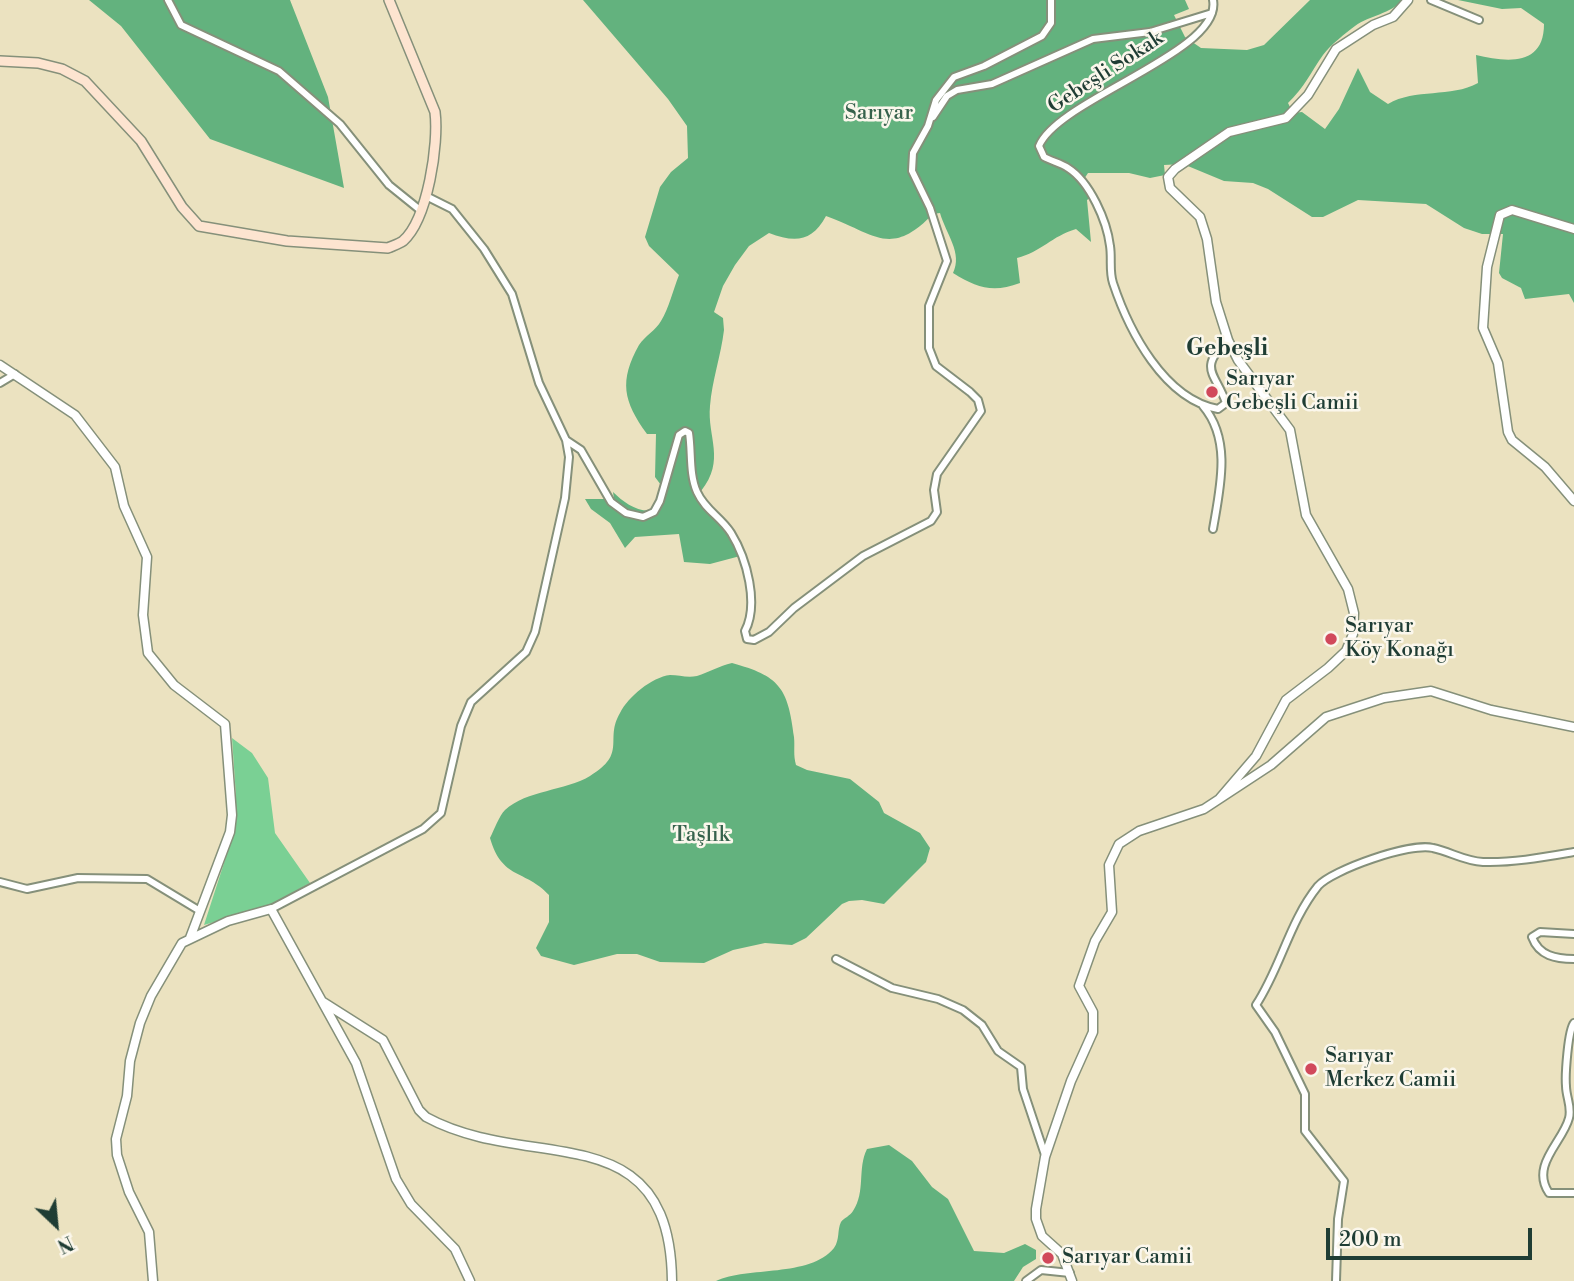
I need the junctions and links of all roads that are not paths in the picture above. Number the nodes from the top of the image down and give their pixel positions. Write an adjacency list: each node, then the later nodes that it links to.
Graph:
1 (168, 0): 12 (street)
2 (389, 0): 11 (main road)
3 (1051, 0): 10 (street, Gebeşli Sokak)
4 (1213, 0): 7 (street)
5 (1408, 0): 14 (street)
6 (1431, 0): 8 (street)
7 (1212, 13): 10 (street, Gebeşli Sokak); 18 (street, Gebeşli Sokak)
8 (1479, 20)
9 (0, 61): 12 (main road)
10 (931, 119): 19 (street, Gebeşli Sokak)
11 (426, 196): 12 (main road); 19 (street)
12 (420, 210)
13 (1574, 229): 20 (street)
14 (1228, 340): 18 (street); 23 (street)
15 (0, 365): 16 (street)
16 (15, 374): 17 (street); 27 (street)
17 (0, 383)
18 (1200, 403): 21 (street, Gebeşli Sokak)
19 (566, 440): 26 (street)
20 (1574, 501)
21 (1213, 529)
22 (1574, 727): 23 (street)
23 (1220, 798): 34 (street)
24 (1574, 852): 41 (street)
25 (0, 882): 27 (street)
26 (271, 909): 29 (street); 32 (street)
27 (200, 911): 29 (street)
28 (1574, 933): 31 (street)
29 (190, 938): 37 (street)
30 (836, 958): 34 (street)
31 (1574, 959)
32 (322, 1001): 38 (street); 39 (street)
33 (1574, 1023): 35 (street)
34 (1045, 1157): 36 (street)
35 (1574, 1193)
36 (1071, 1277): 40 (street)
37 (153, 1281)
38 (470, 1281)
39 (672, 1281)
40 (1026, 1281)
41 (1336, 1281)

